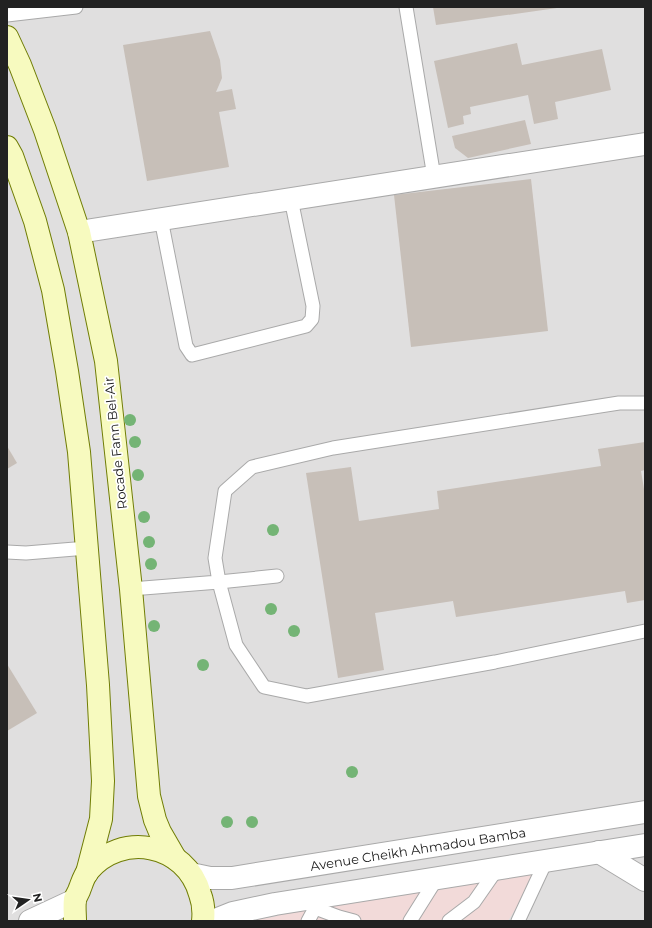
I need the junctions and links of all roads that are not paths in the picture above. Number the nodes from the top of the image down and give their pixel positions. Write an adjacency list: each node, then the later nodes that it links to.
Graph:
1 (76, 7): 3 (lane)
2 (406, 7): 7 (lane)
3 (7, 15)
4 (7, 37): 10 (main road, Rocade Fann Bel-Air)
5 (645, 144): 7 (street)
6 (7, 147): 12 (main road)
7 (434, 177): 8 (street)
8 (291, 199): 9 (street); 9 (lane)
9 (161, 219): 10 (street)
10 (79, 232): 16 (main road, Rocade Fann Bel-Air)
11 (645, 403): 15 (lane)
12 (87, 548): 13 (lane); 24 (main road)
13 (7, 552)
14 (277, 576): 15 (lane)
15 (219, 582): 16 (lane); 17 (lane)
16 (131, 589): 21 (main road, Rocade Fann Bel-Air)
17 (645, 631)
18 (645, 812): 25 (street, Avenue Cheikh Ahmadou Bamba)
19 (645, 845): 20 (street)
20 (598, 852): 22 (street); 27 (street)
21 (175, 858): 24 (main road); 25 (main road)
22 (546, 861): 23 (street); 37 (lane)
23 (497, 869): 26 (street); 36 (lane)
24 (87, 873): 29 (main road)
25 (191, 874): 31 (main road)
26 (437, 878): 28 (street); 35 (lane)
27 (645, 880)
28 (314, 903): 32 (street); 33 (lane); 34 (lane)
29 (75, 910): 30 (street)
30 (30, 921)
31 (203, 921)
32 (213, 921)
33 (308, 921)
34 (354, 921)
35 (410, 921)
36 (449, 921)
37 (518, 921)

